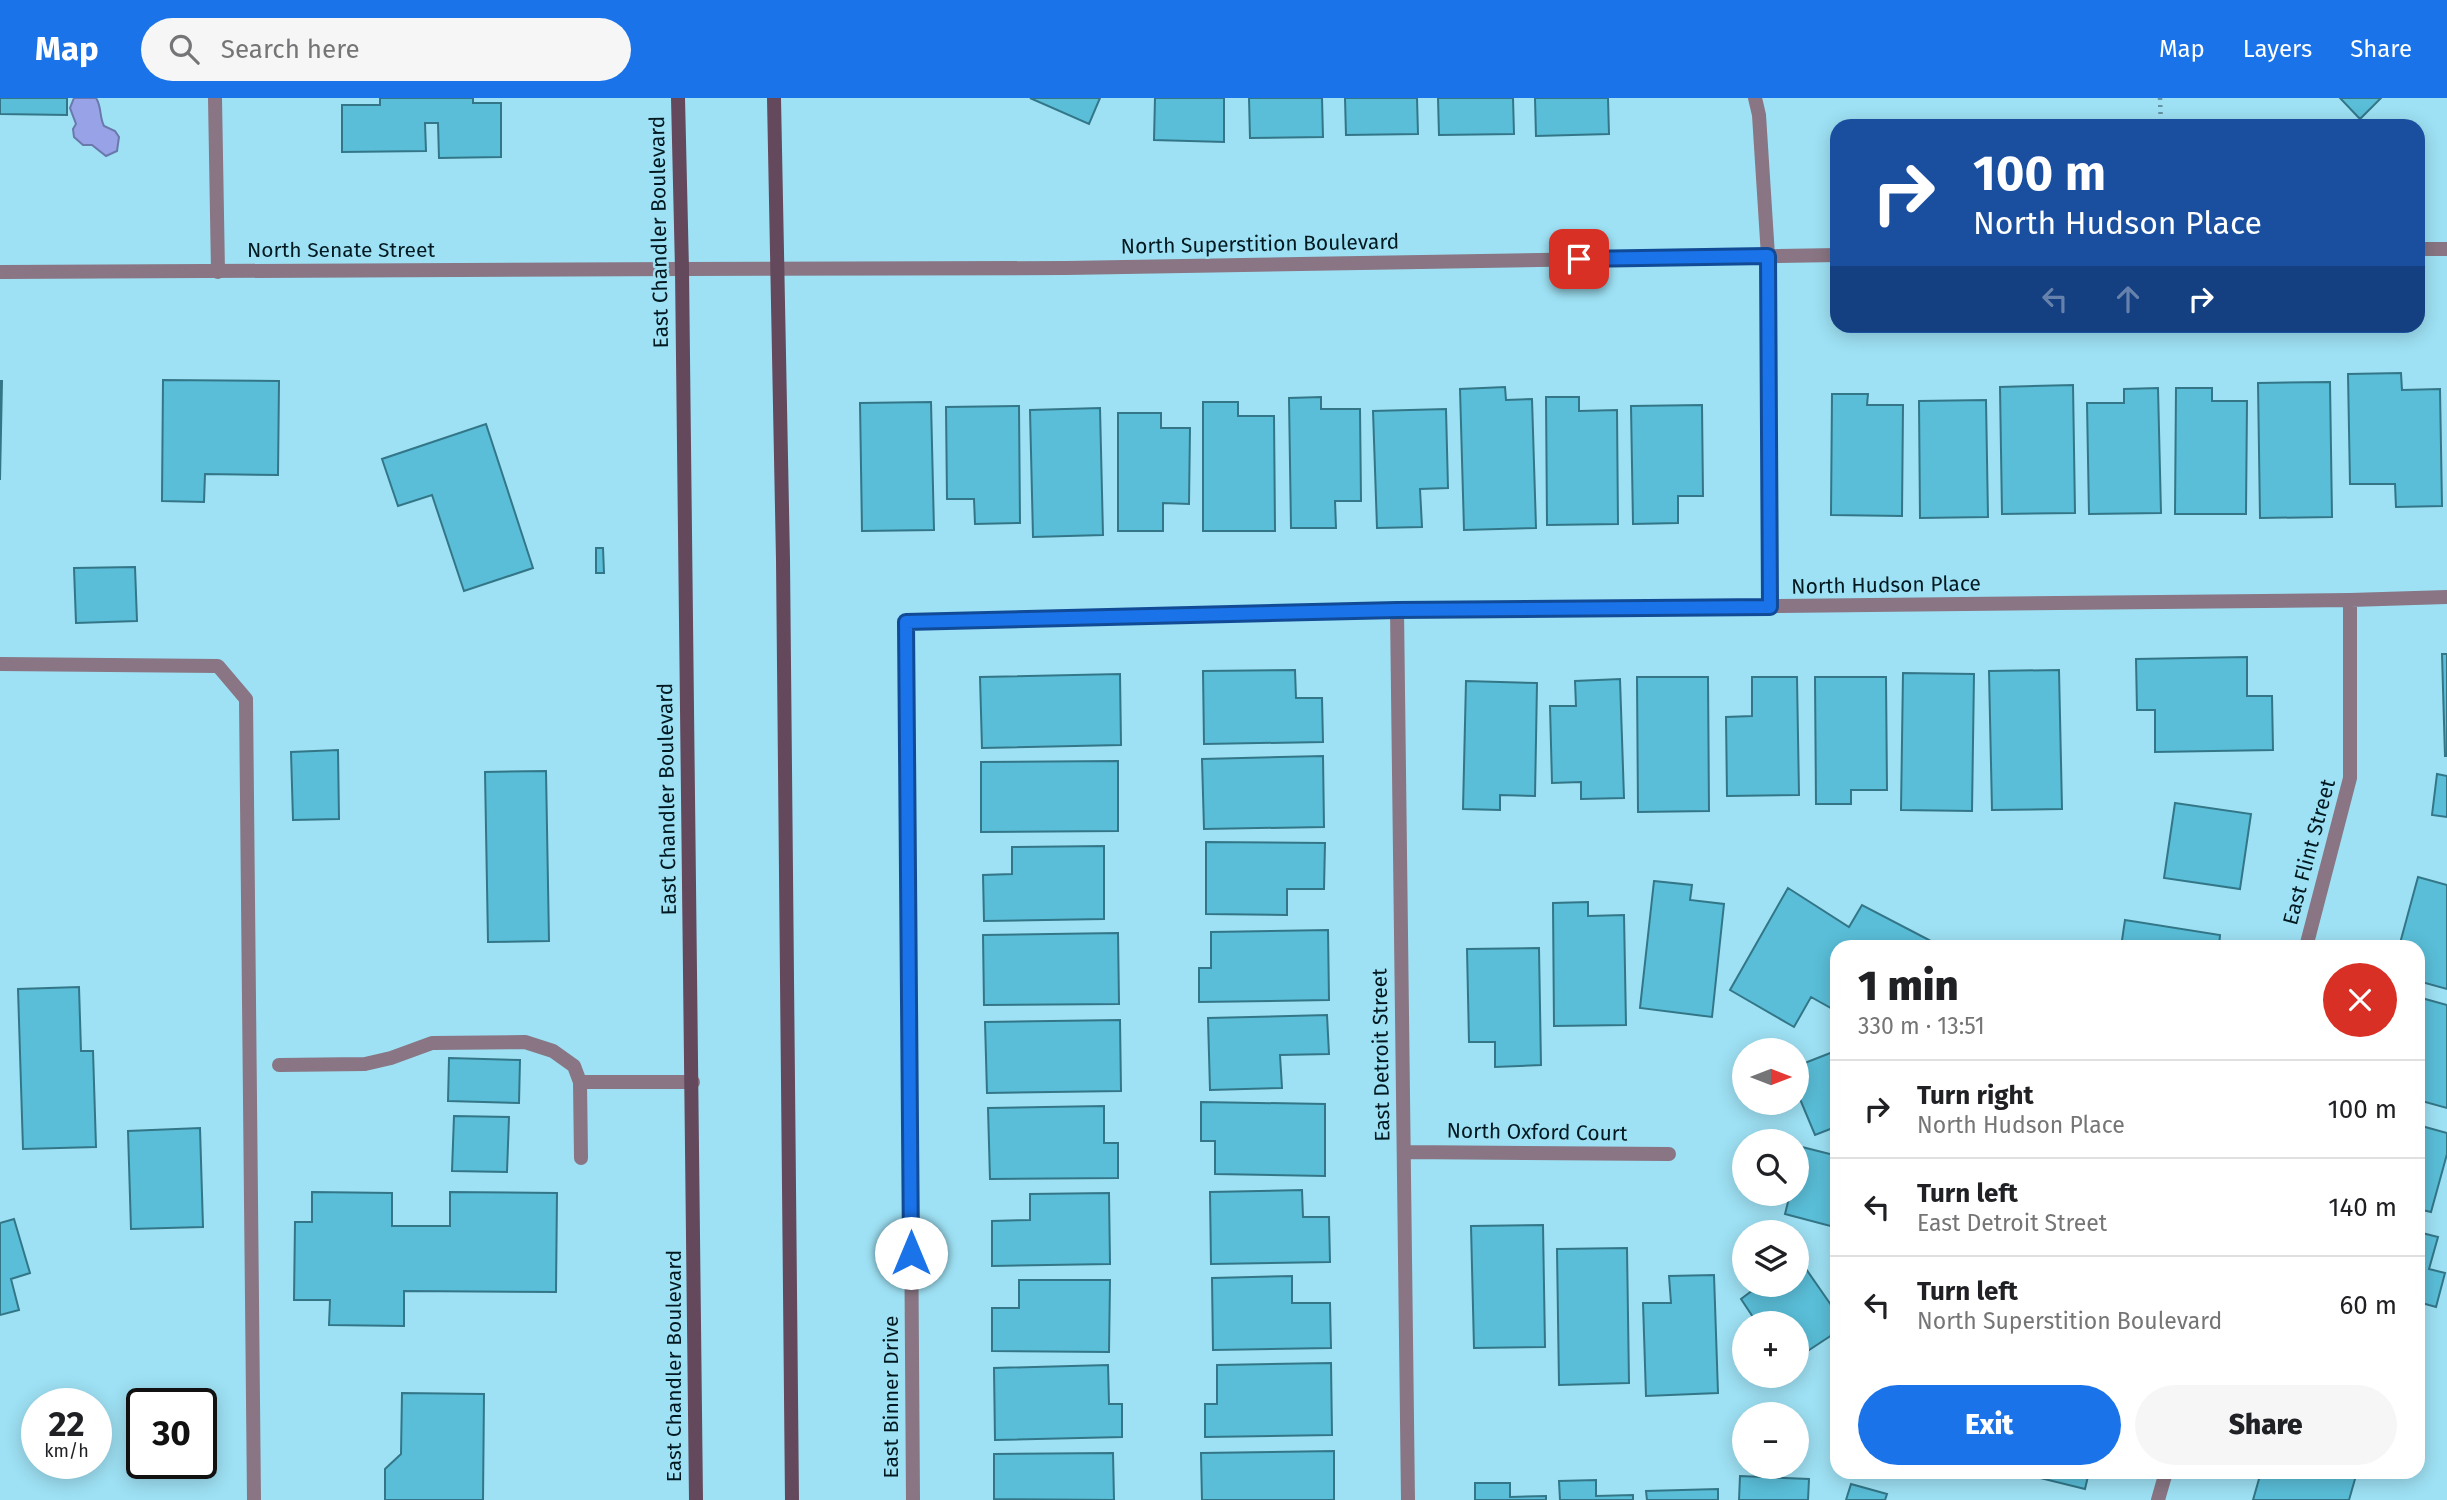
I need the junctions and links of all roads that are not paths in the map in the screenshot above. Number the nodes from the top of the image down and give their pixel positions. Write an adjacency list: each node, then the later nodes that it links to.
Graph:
1 (215, 98): 12 (street)
2 (678, 98): 9 (main road, East Chandler Boulevard)
3 (774, 98): 10 (main road)
4 (1755, 98): 8 (street)
5 (2425, 249): 6 (street)
6 (2447, 249)
7 (1830, 255): 8 (street, North Superstition Boulevard)
8 (1768, 256): 10 (street, North Superstition Boulevard); 15 (street)
9 (682, 269): 10 (street, North Superstition Boulevard); 12 (street, North Senate Street); 22 (main road, East Chandler Boulevard)
10 (778, 269): 29 (main road)
11 (0, 272): 12 (street, North Senate Street)
12 (218, 272)
13 (2447, 597): 14 (street, North Hudson Place)
14 (2350, 600): 15 (street, North Hudson Place); 19 (street, East Flint Street)
15 (1770, 607): 16 (street, North Hudson Place)
16 (1397, 610): 17 (street, North Hudson Place); 23 (street, East Detroit Street)
17 (906, 622): 30 (street, East Binner Drive)
18 (0, 664): 27 (street)
19 (2307, 940)
20 (279, 1065): 21 (street)
21 (580, 1082): 22 (street); 25 (street)
22 (693, 1082): 28 (main road, East Chandler Boulevard)
23 (1404, 1152): 24 (street, North Oxford Court); 31 (street, East Detroit Street)
24 (1669, 1154)
25 (581, 1158)
26 (2164, 1479): 32 (street)
27 (254, 1500)
28 (696, 1500)
29 (792, 1500)
30 (913, 1500)
31 (1408, 1500)
32 (2158, 1500)

